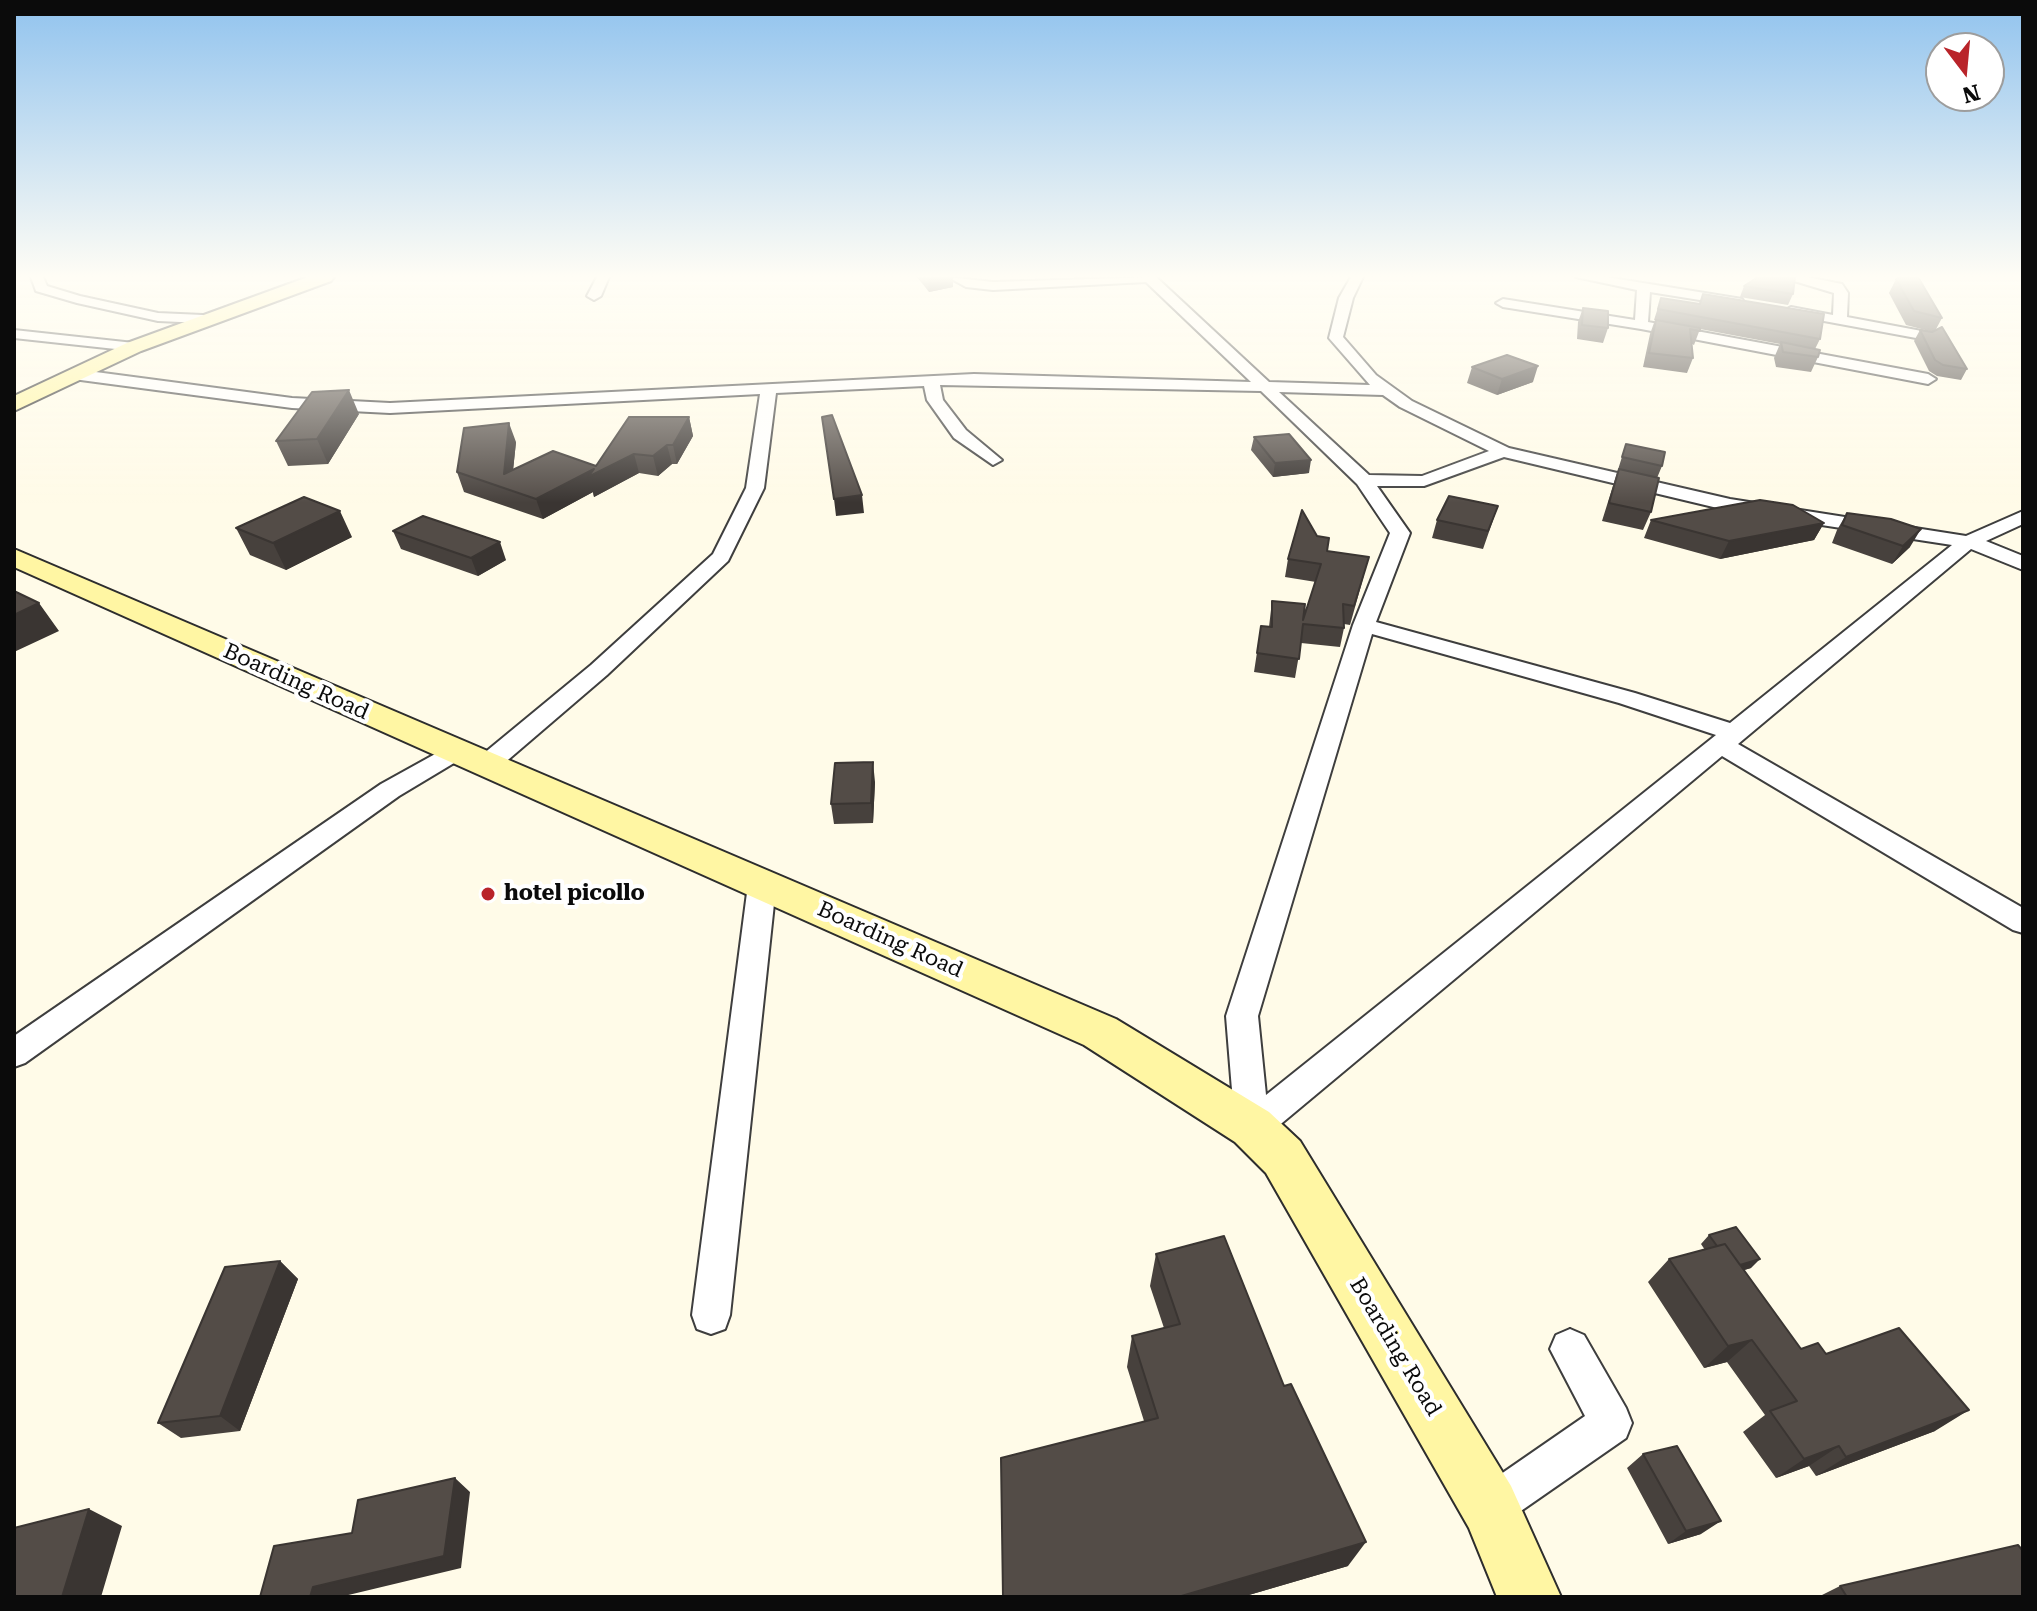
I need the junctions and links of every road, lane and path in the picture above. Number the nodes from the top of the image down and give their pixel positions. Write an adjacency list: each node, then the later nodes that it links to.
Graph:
1 (122, 352): 5 (main road)
2 (1227, 352): 8 (street)
3 (1348, 352): 10 (street)
4 (1785, 352): 6 (street)
5 (73, 374): 9 (street); 11 (main road)
6 (1928, 379)
7 (931, 381): 8 (street); 9 (street); 13 (street)
8 (1263, 387): 10 (street); 14 (street)
9 (769, 388): 21 (street)
10 (1387, 390): 12 (street)
11 (14, 404)
12 (1503, 452): 14 (street); 16 (street)
13 (993, 460)
14 (1364, 480): 19 (street)
15 (2023, 517): 16 (street)
16 (1968, 542): 18 (street); 20 (street)
17 (14, 557): 21 (main road, Boarding Road)
18 (2023, 564)
19 (1364, 625): 20 (street); 25 (street)
20 (1727, 738): 23 (street); 25 (street)
21 (471, 758): 22 (main road, Boarding Road); 24 (street)
22 (762, 885): 25 (main road, Boarding Road); 26 (street)
23 (2022, 921)
24 (14, 1053)
25 (1252, 1127): 28 (main road, Boarding Road)
26 (711, 1315)
27 (1570, 1349): 28 (street)
28 (1490, 1507): 29 (main road, Boarding Road)
29 (1529, 1597)

